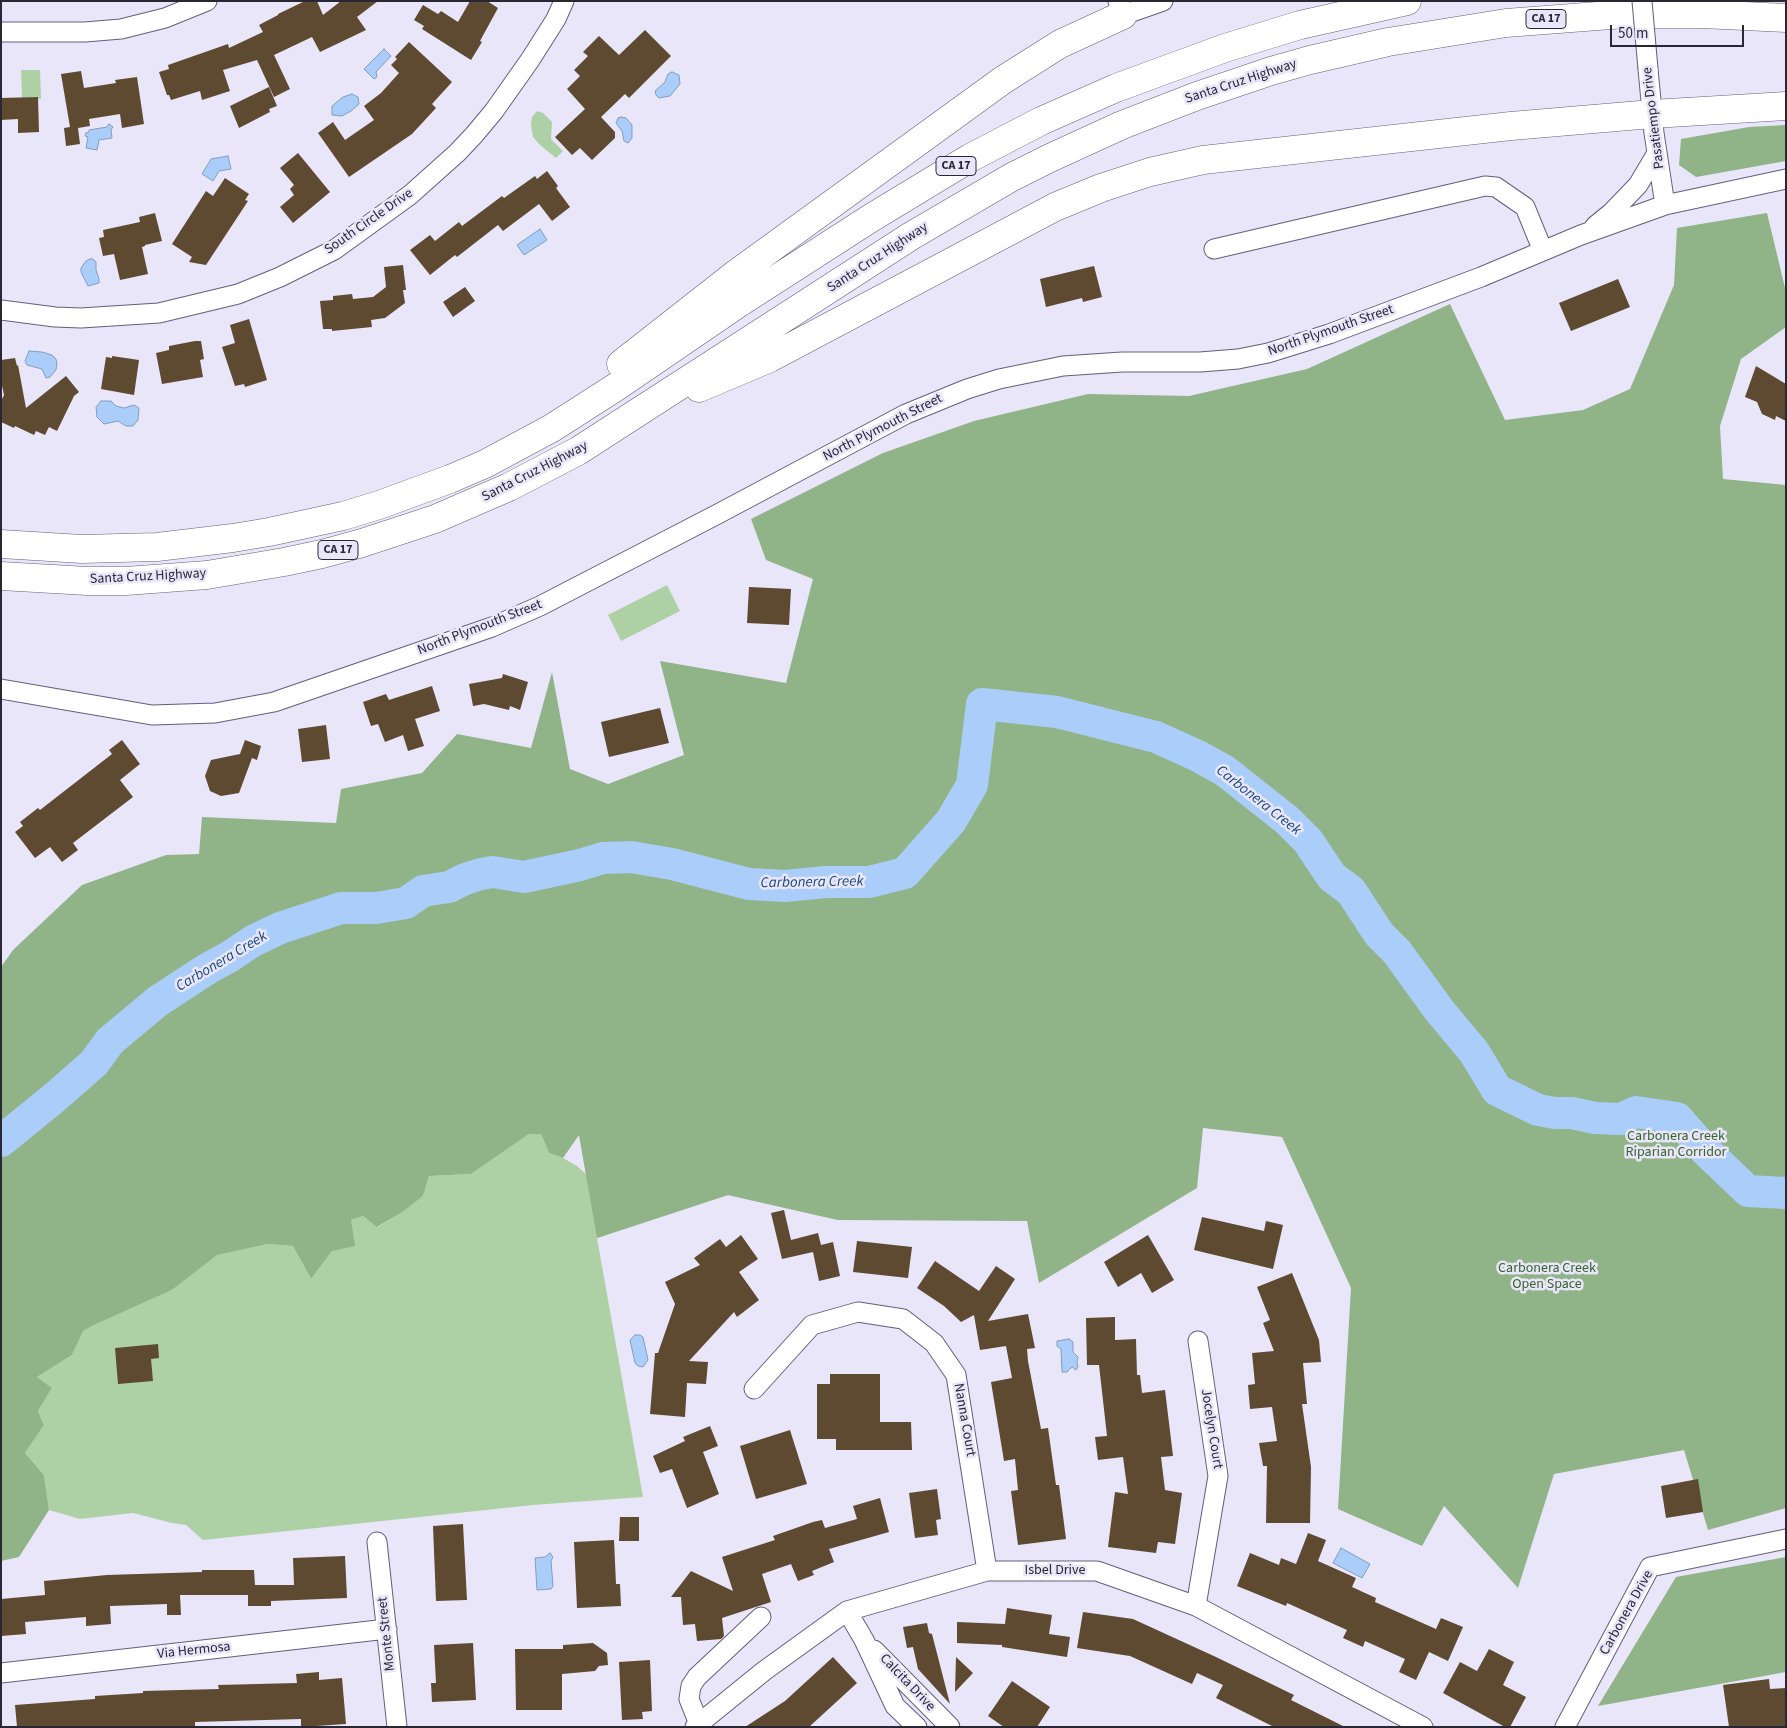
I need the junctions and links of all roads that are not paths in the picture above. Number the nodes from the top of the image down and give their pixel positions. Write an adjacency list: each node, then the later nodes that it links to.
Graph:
1 (207, 1): 8 (street)
2 (564, 1): 17 (street, South Circle Drive)
3 (1163, 1): 6 (street)
4 (1406, 1): 19 (highway, CA 17)
5 (1642, 1): 10 (street, Pasatiempo Drive, bridge)
6 (1121, 8): 19 (highway)
7 (1786, 18): 18 (highway, Santa Cruz Highway / CA 17)
8 (1, 32)
9 (1786, 106): 10 (highway)
10 (1652, 114): 11 (street, Pasatiempo Drive); 18 (highway)
11 (1657, 153): 13 (street, Pasatiempo Drive); 14 (street)
12 (1786, 179): 13 (street, North Plymouth Street)
13 (1666, 205): 14 (street, North Plymouth Street)
14 (1582, 235): 16 (street, North Plymouth Street)
15 (1214, 249): 16 (street)
16 (1543, 252): 22 (street, North Plymouth Street)
17 (1, 310)
18 (646, 409): 21 (highway, Santa Cruz Highway / CA 17)
19 (552, 428): 20 (highway, CA 17)
20 (1, 544)
21 (1, 576)
22 (2, 692)
23 (1198, 1341): 28 (street, Jocelyn Court)
24 (754, 1389): 27 (street, Nanna Court)
25 (1786, 1539): 39 (street, Carbonera Drive)
26 (377, 1542): 31 (street, Monte Street)
27 (987, 1571): 28 (street, Isbel Drive); 29 (street, Isbel Drive)
28 (1196, 1606): 38 (street, Isbel Drive)
29 (847, 1611): 32 (street, Calcita Drive); 34 (street, Isbel Drive)
30 (761, 1617): 34 (street)
31 (387, 1630): 33 (street, Via Hermosa); 35 (street, Monte Street)
32 (864, 1640): 36 (street, Calcita Drive); 37 (street, Calcita Drive)
33 (1, 1673)
34 (697, 1725)
35 (397, 1727)
36 (917, 1727)
37 (950, 1727)
38 (1423, 1727)
39 (1565, 1727)

